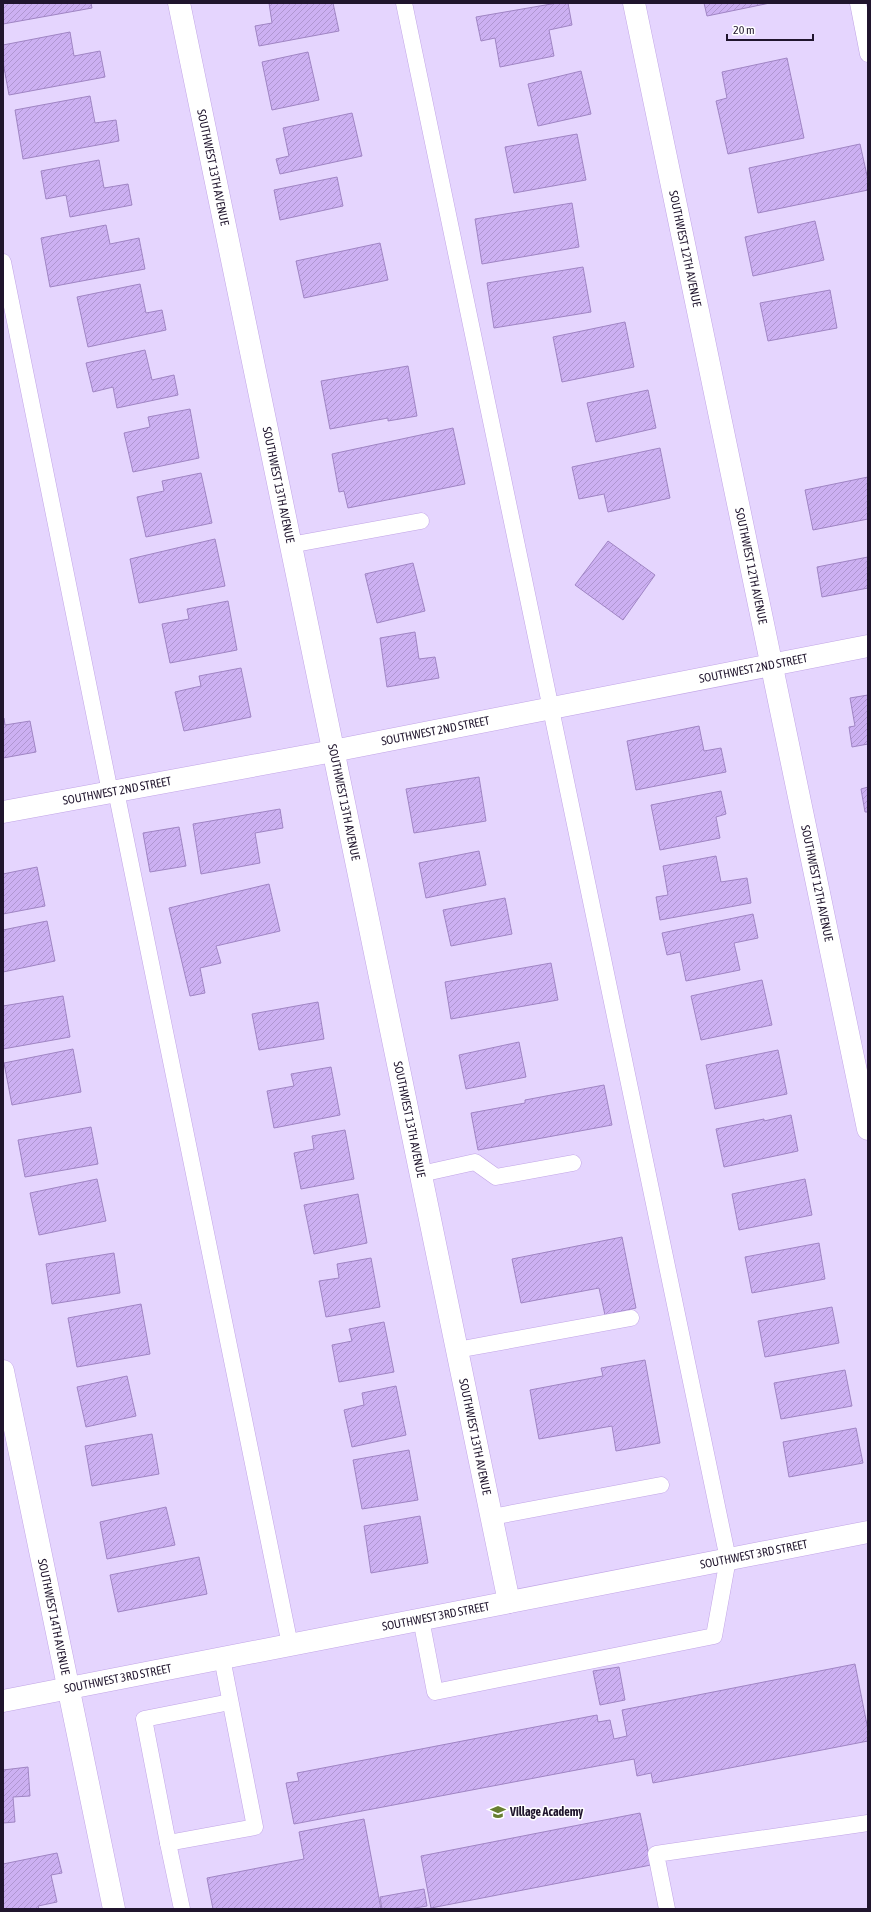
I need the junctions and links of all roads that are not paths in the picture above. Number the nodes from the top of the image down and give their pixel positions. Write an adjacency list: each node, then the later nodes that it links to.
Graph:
1 (179, 3): 8 (street, SOUTHWEST 13TH AVENUE)
2 (404, 3): 11 (lane)
3 (634, 3): 10 (street, SOUTHWEST 12TH AVENUE)
4 (858, 3): 5 (lane)
5 (868, 54)
6 (3, 262): 13 (lane)
7 (421, 521): 8 (lane)
8 (290, 545): 12 (street, SOUTHWEST 13TH AVENUE)
9 (868, 646): 10 (street, SOUTHWEST 2ND STREET)
10 (772, 665): 11 (street, SOUTHWEST 2ND STREET); 15 (street, SOUTHWEST 12TH AVENUE)
11 (550, 709): 12 (street, SOUTHWEST 2ND STREET); 24 (lane)
12 (333, 751): 13 (street, SOUTHWEST 2ND STREET); 17 (street, SOUTHWEST 13TH AVENUE)
13 (113, 792): 14 (street, SOUTHWEST 2ND STREET); 27 (lane)
14 (3, 812)
15 (868, 1129)
16 (573, 1163): 17 (lane)
17 (421, 1174): 19 (street, SOUTHWEST 13TH AVENUE)
18 (631, 1318): 19 (lane)
19 (457, 1350): 22 (street, SOUTHWEST 13TH AVENUE)
20 (3, 1371): 29 (street, SOUTHWEST 14TH AVENUE)
21 (661, 1485): 22 (lane)
22 (492, 1517): 25 (street, SOUTHWEST 13TH AVENUE)
23 (868, 1532): 24 (street, SOUTHWEST 3RD STREET)
24 (728, 1559): 25 (street, SOUTHWEST 3RD STREET); 26 (lane)
25 (509, 1602): 26 (street, SOUTHWEST 3RD STREET)
26 (421, 1619): 27 (street, SOUTHWEST 3RD STREET)
27 (290, 1645): 28 (street, SOUTHWEST 3RD STREET)
28 (222, 1658): 29 (street, SOUTHWEST 3RD STREET); 31 (lane)
29 (69, 1688): 30 (street, SOUTHWEST 3RD STREET); 34 (street, SOUTHWEST 14TH AVENUE)
30 (3, 1701)
31 (230, 1702): 33 (lane); 33 (lane)
32 (868, 1823): 36 (lane)
33 (168, 1843): 35 (lane)
34 (114, 1909)
35 (182, 1909)
36 (667, 1909)

